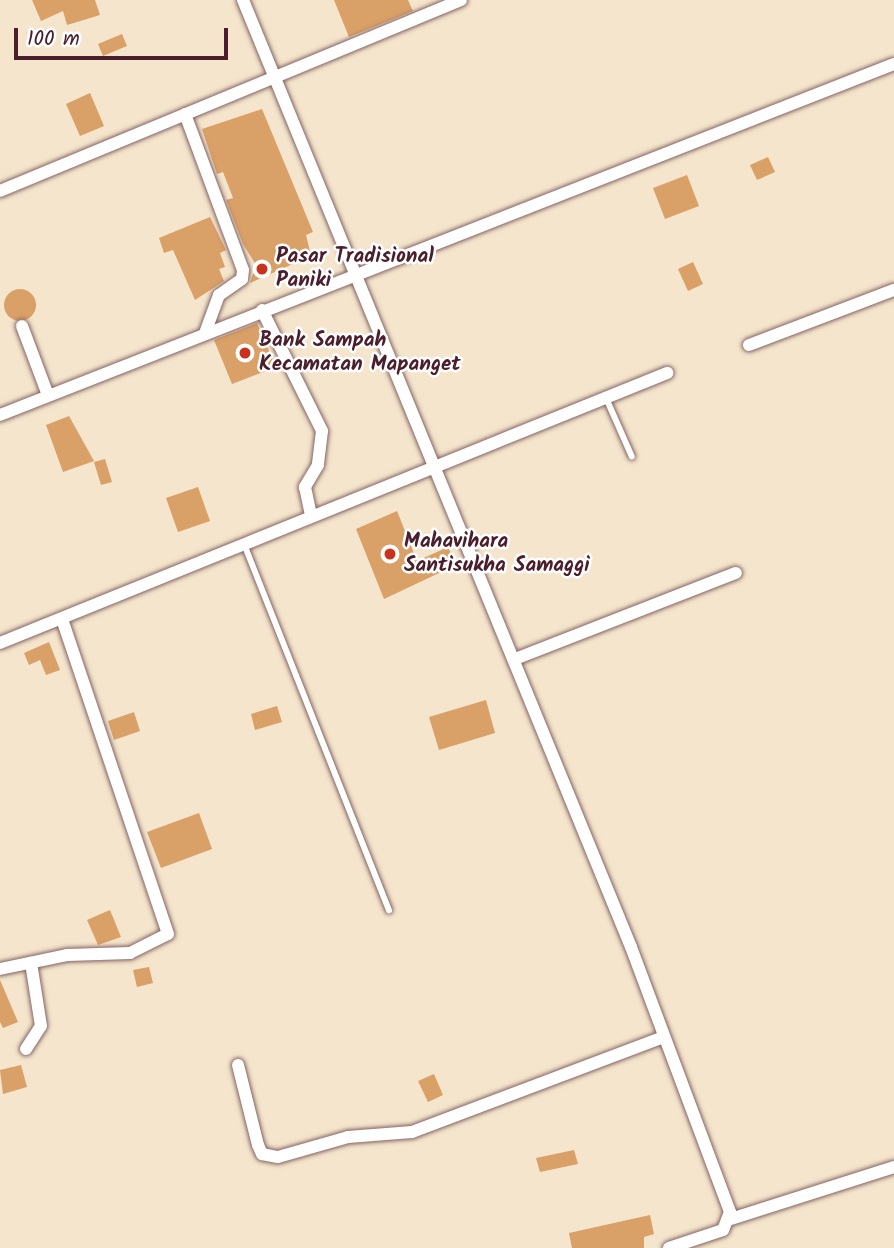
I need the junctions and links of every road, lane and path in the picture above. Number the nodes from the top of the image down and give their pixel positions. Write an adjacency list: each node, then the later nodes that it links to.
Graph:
1 (243, 0): 4 (street)
2 (461, 0): 4 (street)
3 (894, 64): 7 (street)
4 (275, 76): 5 (street); 7 (street)
5 (185, 114): 6 (street); 11 (street)
6 (0, 191)
7 (353, 274): 9 (street); 18 (street)
8 (894, 290): 12 (street)
9 (262, 310): 11 (street); 19 (street)
10 (22, 326): 14 (street)
11 (205, 333): 14 (street)
12 (749, 345)
13 (667, 373): 15 (street)
14 (48, 396): 16 (street)
15 (606, 397): 17 (lane); 18 (street)
16 (0, 415)
17 (632, 457)
18 (437, 466): 19 (street); 24 (street)
19 (311, 516): 20 (street)
20 (244, 542): 22 (street); 25 (lane)
21 (736, 573): 24 (street)
22 (62, 619): 23 (street); 26 (street)
23 (0, 643)
24 (515, 659): 28 (street)
25 (389, 909)
26 (31, 963): 27 (street); 29 (street)
27 (0, 969)
28 (664, 1037): 30 (street); 32 (street)
29 (26, 1049)
30 (238, 1065)
31 (894, 1167): 32 (street)
32 (731, 1219): 33 (street)
33 (669, 1248)

